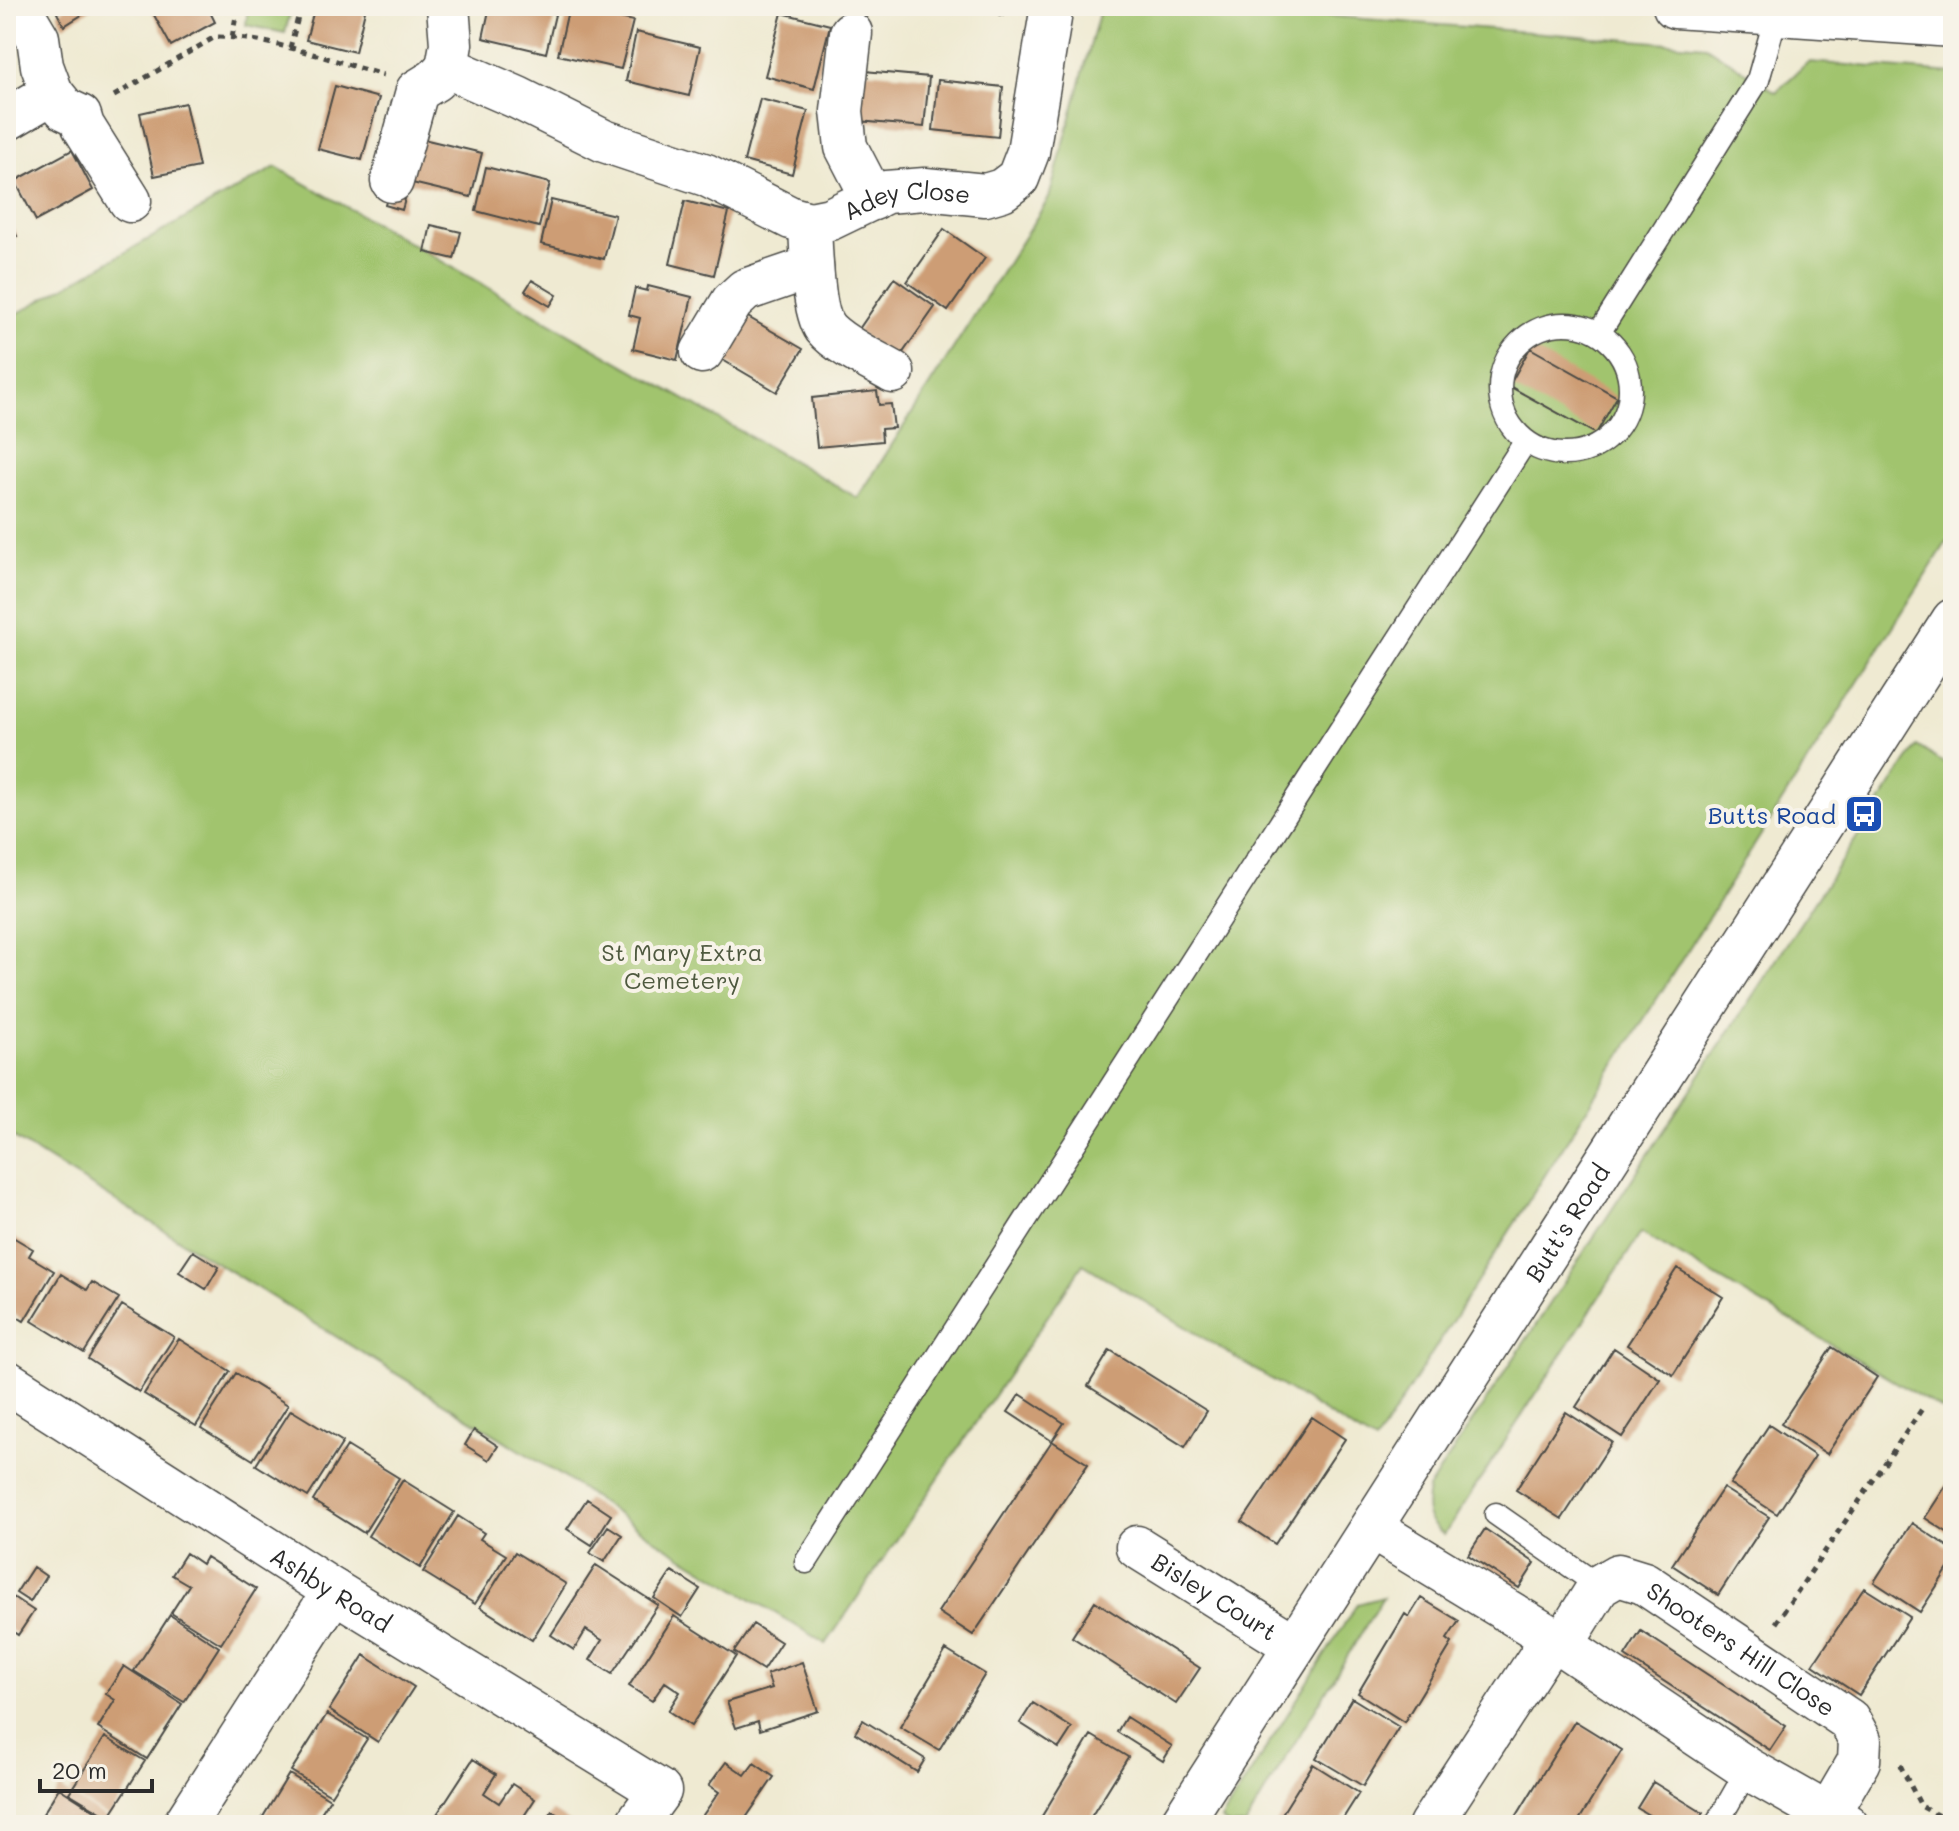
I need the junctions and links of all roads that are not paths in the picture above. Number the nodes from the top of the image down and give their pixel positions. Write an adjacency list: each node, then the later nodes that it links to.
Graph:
1 (1675, 6): 3 (main road)
2 (448, 9): 8 (street)
3 (1777, 13): 6 (main road); 16 (lane)
4 (1051, 14): 12 (street, Adey Close)
5 (28, 22): 9 (street)
6 (1953, 25)
7 (851, 33): 12 (street)
8 (432, 79): 11 (street); 14 (street, Adey Close)
9 (66, 104): 10 (street); 13 (street)
10 (6, 120)
11 (392, 181)
12 (873, 199): 14 (street, Adey Close)
13 (130, 201)
14 (810, 223): 15 (street, Adey Close)
15 (814, 282): 17 (street); 18 (street)
16 (1599, 333): 19 (lane); 19 (lane)
17 (702, 352)
18 (893, 372)
19 (1525, 442): 25 (lane)
20 (1953, 620): 23 (street, Butt's Road)
21 (6, 1381): 27 (street, Ashby Road)
22 (1496, 1514): 26 (lane)
23 (1371, 1528): 28 (street, Shooters Hill Close); 29 (street, Butt's Road)
24 (1137, 1547): 29 (street, Bisley Court)
25 (806, 1562)
26 (1599, 1586): 28 (street); 32 (street, Shooters Hill Close)
27 (334, 1591): 31 (street, Ashby Road); 33 (street)
28 (1557, 1642): 30 (street, Shooters Hill Close); 35 (street)
29 (1294, 1645): 34 (street, Butt's Road)
30 (1748, 1769): 32 (street, Shooters Hill Close); 36 (lane)
31 (660, 1791)
32 (1838, 1820)
33 (184, 1825)
34 (1180, 1825)
35 (1430, 1825)
36 (1716, 1825)

